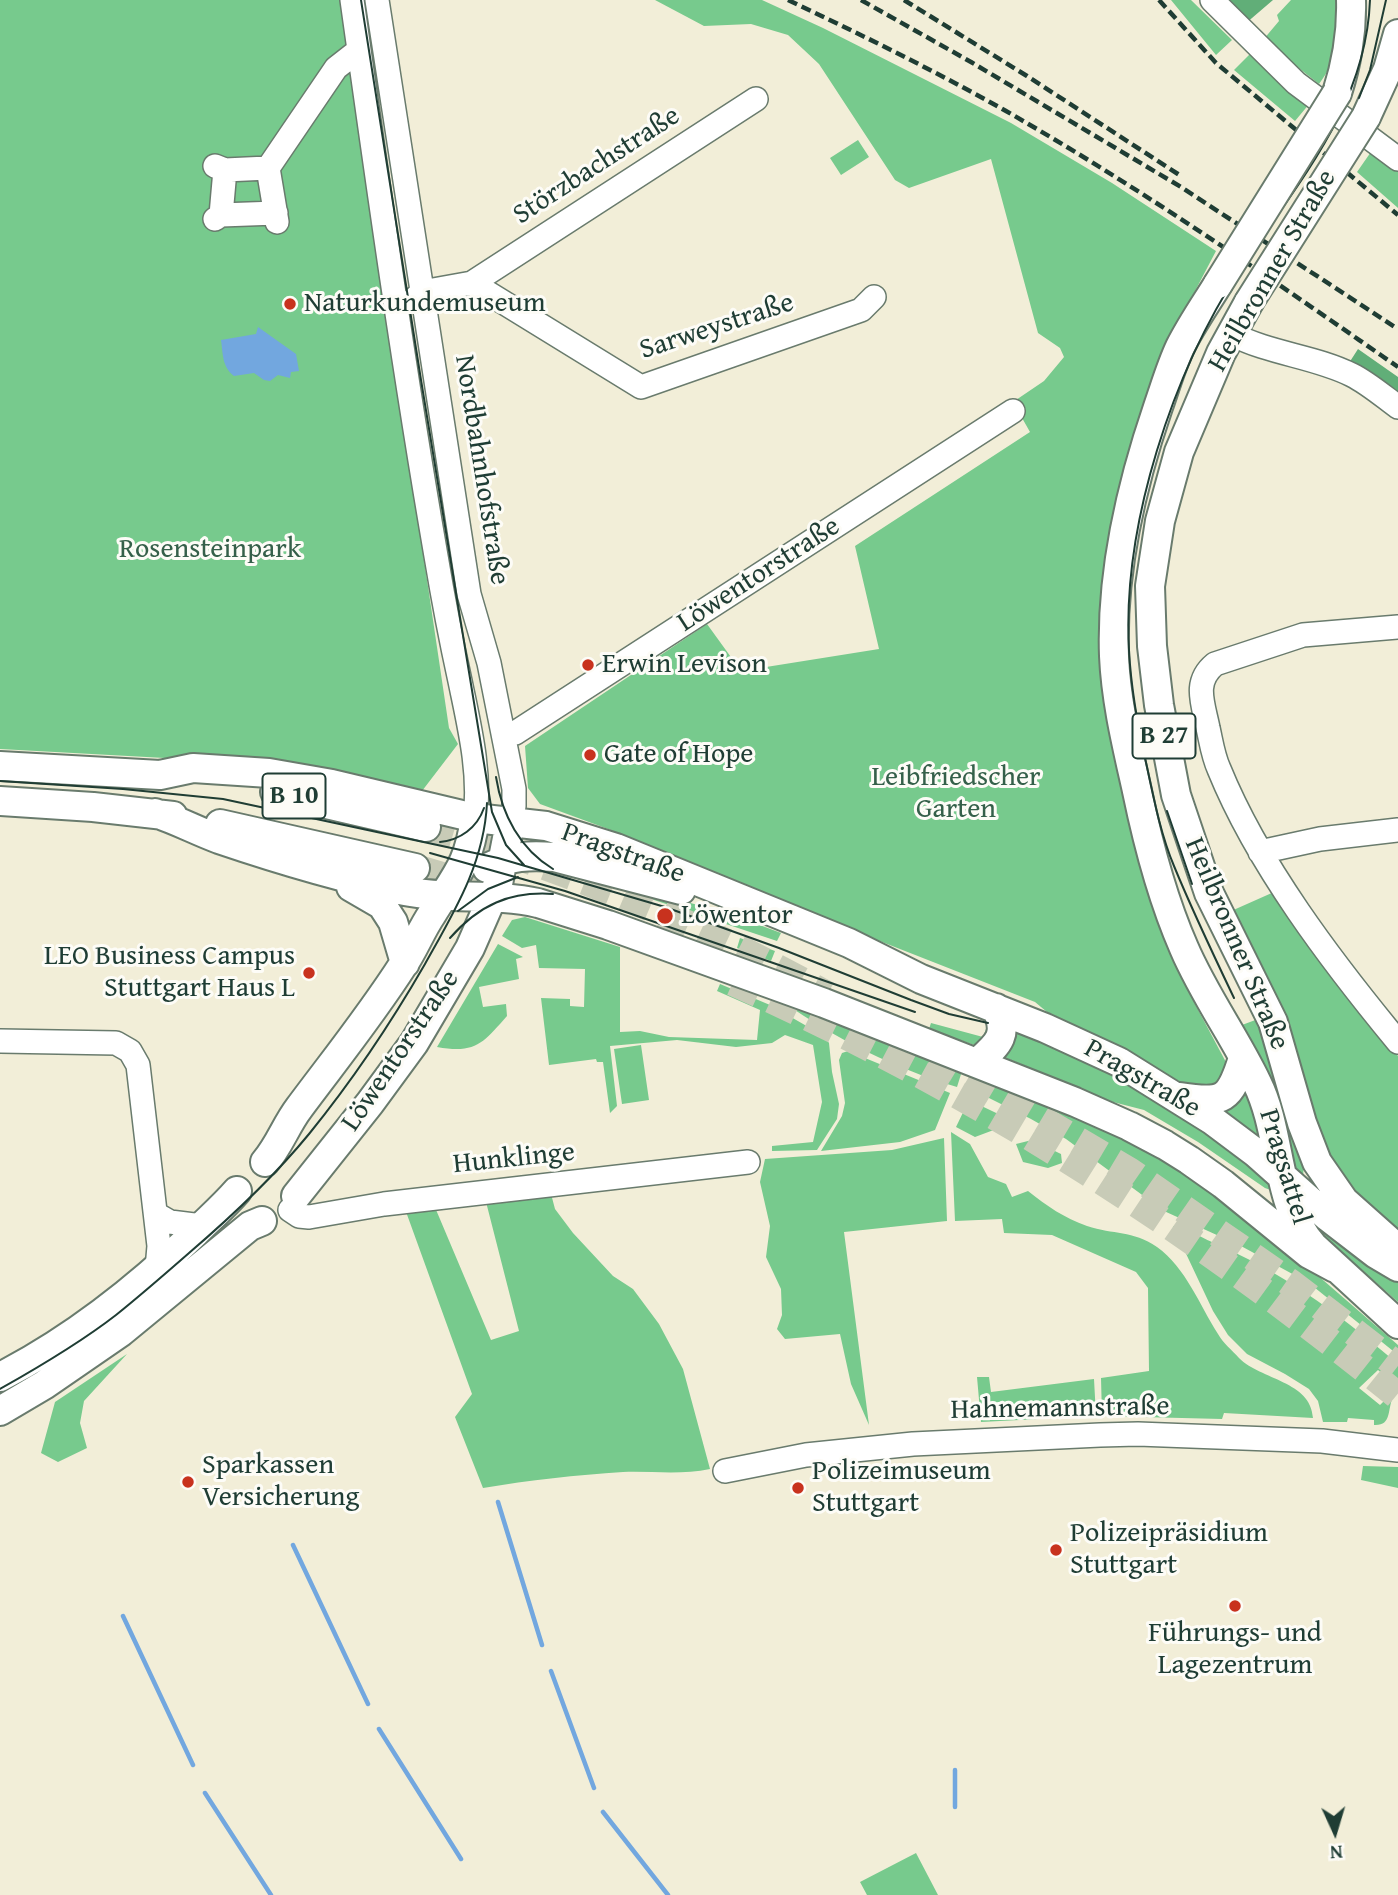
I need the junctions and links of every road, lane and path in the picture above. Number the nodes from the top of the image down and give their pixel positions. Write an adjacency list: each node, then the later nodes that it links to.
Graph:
1 (352, 0): 6 (street, Nordbahnhofstraße)
2 (377, 0): 11 (street, Nordbahnhofstraße)
3 (1212, 0): 8 (street)
4 (1351, 0): 36 (main road, Heilbronner Straße / B 27, bridge)
5 (1398, 34): 14 (main road, Heilbronner Straße / B 27, bridge)
6 (359, 50): 9 (street); 13 (street, Nordbahnhofstraße)
7 (756, 99): 10 (street, Störzbachstraße)
8 (1398, 159)
9 (268, 168): 9 (street)
10 (472, 283): 11 (street); 12 (street, Sarweystraße)
11 (422, 292): 13 (street); 18 (street, Nordbahnhofstraße)
12 (874, 297)
13 (397, 315): 23 (street, Nordbahnhofstraße)
14 (1232, 334): 15 (street); 34 (main road, Heilbronner Straße / B 27)
15 (1398, 407)
16 (1016, 410): 18 (street, Löwentorstraße)
17 (1398, 626): 27 (street)
18 (504, 734): 24 (street, Nordbahnhofstraße)
19 (0, 766): 20 (main road, Pragstraße / B 10)
20 (159, 775): 23 (main road, Pragstraße); 25 (main road, B 10)
21 (0, 802): 22 (main road, Pragstraße / B 10)
22 (155, 813): 28 (main road, Pragstraße / B 10); 30 (main road, Pragstraße)
23 (475, 818): 24 (main road, Pragstraße); 29 (main road); 32 (main road, Löwentorstraße)
24 (510, 823): 29 (main road, Löwentorstraße); 31 (main road, Pragstraße)
25 (426, 827)
26 (1398, 830): 27 (street)
27 (1260, 852): 38 (street)
28 (415, 867)
29 (498, 873): 31 (main road); 32 (main road, Pragstraße); 40 (main road, Pragstraße); 48 (main road, Löwentorstraße)
30 (333, 876): 32 (main road, Pragstraße); 33 (main road)
31 (726, 894): 35 (main road, Pragstraße)
32 (443, 896): 33 (main road, Löwentorstraße)
33 (405, 963): 42 (main road, Löwentorstraße)
34 (1261, 999): 36 (main road); 43 (main road, Heilbronner Straße / B 27)
35 (996, 1007): 40 (main road); 41 (main road, Pragstraße)
36 (1222, 1020): 39 (main road, Heilbronner Straße / B 27)
37 (0, 1041): 49 (street)
38 (1398, 1042)
39 (1243, 1058): 41 (main road); 47 (main road, Pragsattel / B 27)
40 (977, 1063): 45 (main road, Pragstraße)
41 (1178, 1096): 47 (main road, Pragstraße)
42 (265, 1162): 46 (main road, Löwentorstraße); 48 (main road)
43 (1317, 1162): 47 (main road); 52 (main road, Heilbronner Straße / B 27)
44 (748, 1163): 48 (street, Hunklinge)
45 (1223, 1184): 47 (main road); 54 (main road, Pragstraße)
46 (237, 1191): 50 (main road); 51 (main road, Löwentorstraße)
47 (1293, 1194): 53 (main road, Pragstraße); 54 (main road, Pragsattel / B 27)
48 (293, 1203): 50 (main road)
49 (156, 1214): 51 (street); 55 (street)
50 (262, 1221): 58 (main road)
51 (202, 1226): 55 (main road, Löwentorstraße)
52 (1398, 1250)
53 (1398, 1267)
54 (1335, 1268): 56 (main road, Pragsattel / B 27)
55 (157, 1269): 57 (main road, Löwentorstraße)
56 (1398, 1324)
57 (0, 1377)
58 (0, 1411)
59 (1398, 1450): 60 (street, Hahnemannstraße)
60 (725, 1471)

